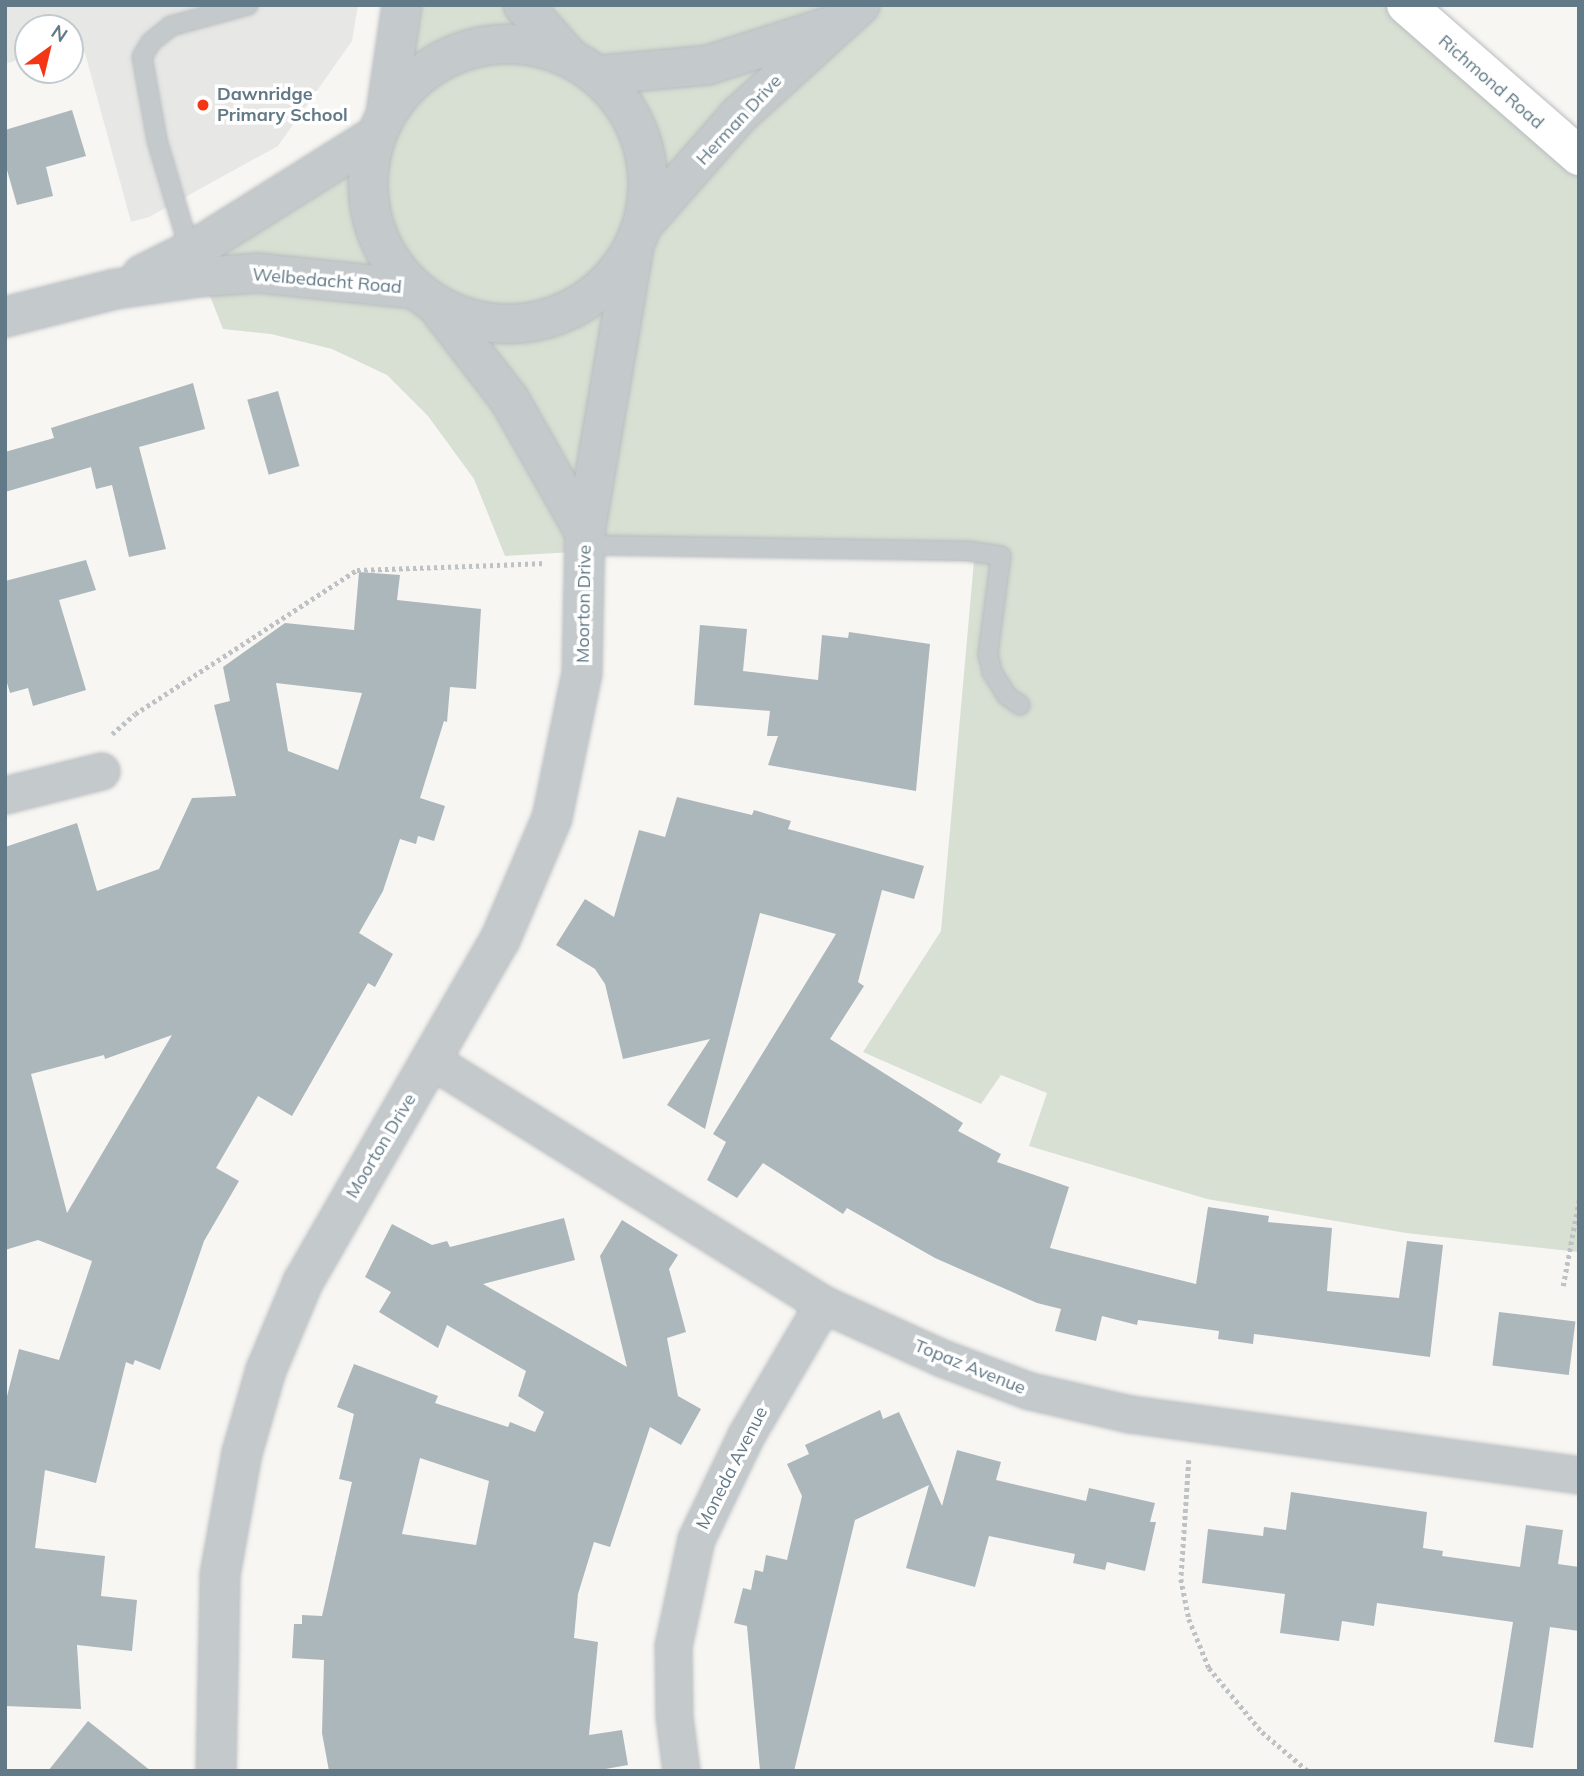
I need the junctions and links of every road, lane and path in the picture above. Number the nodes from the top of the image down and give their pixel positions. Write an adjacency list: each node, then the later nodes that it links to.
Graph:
1 (248, 5): 11 (lane)
2 (402, 5): 8 (street)
3 (523, 5): 6 (street)
4 (1406, 5): 9 (highway, Richmond Road)
5 (849, 14): 7 (street, Herman Drive); 10 (street, Herman Drive)
6 (568, 56): 7 (street); 8 (street)
7 (601, 75): 10 (street, Moorton Drive)
8 (380, 125): 11 (street, Welbedacht Road); 13 (street, Moorton Drive)
9 (1579, 156)
10 (639, 237): 13 (street, Herman Drive); 15 (street, Moorton Drive)
11 (190, 251): 12 (street, Welbedacht Road)
12 (116, 289): 13 (street, Welbedacht Road); 14 (street, Welbedacht Road)
13 (425, 297): 15 (street, Moorton Drive)
14 (5, 317)
15 (585, 539): 17 (lane); 20 (street, Moorton Drive)
16 (519, 564): 18 (path)
17 (1020, 705)
18 (101, 771): 19 (street)
19 (5, 795)
20 (431, 1060): 23 (street, Topaz Avenue); 26 (street, Moorton Drive)
21 (1579, 1200): 22 (path)
22 (1563, 1286)
23 (823, 1304): 24 (street, Topaz Avenue); 27 (street, Moneda Avenue)
24 (1193, 1422): 25 (street, Topaz Avenue); 28 (path)
25 (1579, 1475)
26 (216, 1771)
27 (681, 1771)
28 (1308, 1771)

